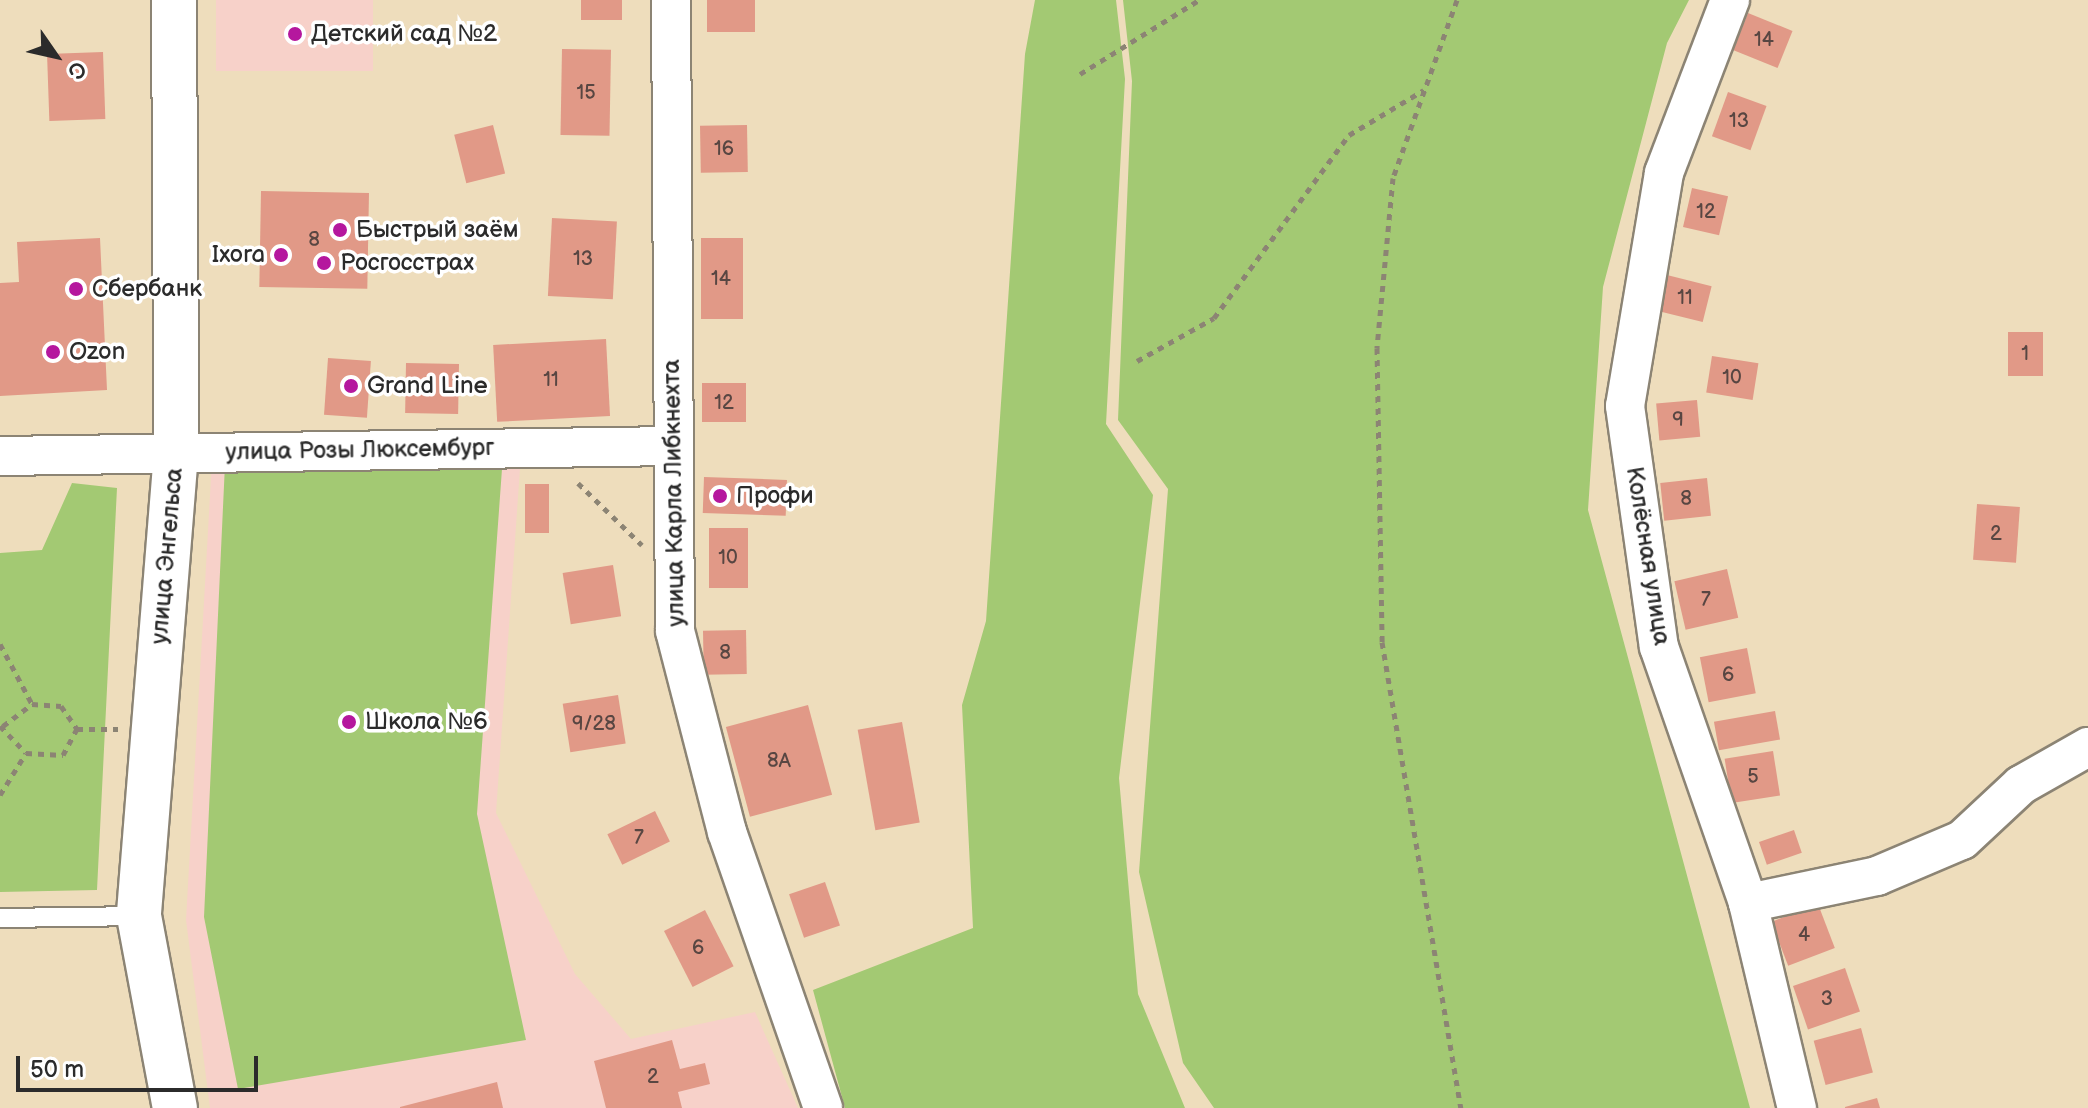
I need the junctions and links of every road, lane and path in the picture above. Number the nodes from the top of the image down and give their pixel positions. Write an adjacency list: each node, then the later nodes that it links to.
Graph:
1 (174, 0): 11 (main road, улица Энгельса)
2 (671, 0): 9 (street, улица Карла Либкнехта)
3 (1199, 0): 6 (path)
4 (1457, 0): 7 (path)
5 (1730, 0): 22 (street, Колёсная улица)
6 (1080, 74)
7 (1425, 90): 8 (path); 27 (path)
8 (1137, 361)
9 (671, 446): 10 (street, улица Розы Люксембург); 13 (street, улица Карла Либкнехта)
10 (550, 447): 11 (street, улица Розы Люксембург); 13 (path)
11 (176, 453): 12 (street, улица Розы Люксембург); 23 (main road, улица Энгельса)
12 (0, 456)
13 (673, 559): 26 (street, улица Карла Либкнехта)
14 (0, 644): 15 (path)
15 (32, 704): 16 (path); 17 (path)
16 (2, 726): 20 (path)
17 (77, 729): 18 (path); 20 (path)
18 (119, 729)
19 (2088, 747): 22 (street)
20 (26, 753): 21 (path)
21 (0, 795)
22 (1748, 903): 28 (street, Колёсная улица)
23 (139, 916): 24 (lane); 25 (main road, улица Энгельса)
24 (0, 918)
25 (175, 1108)
26 (823, 1108)
27 (1461, 1108)
28 (1797, 1108)

